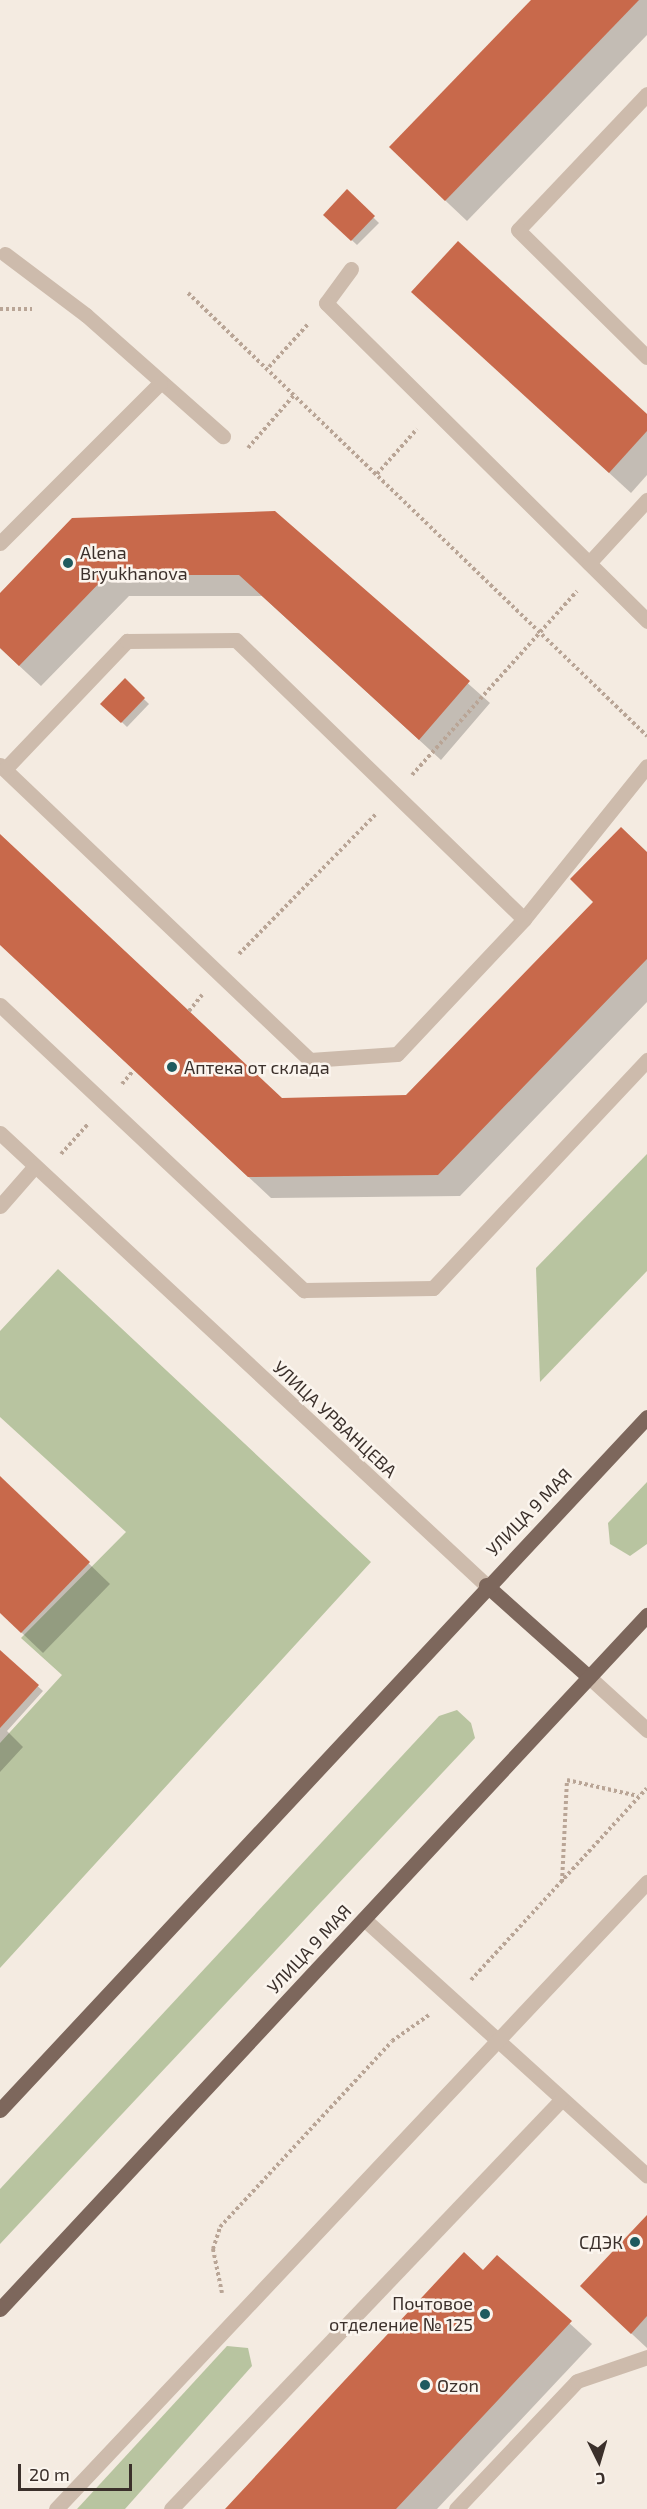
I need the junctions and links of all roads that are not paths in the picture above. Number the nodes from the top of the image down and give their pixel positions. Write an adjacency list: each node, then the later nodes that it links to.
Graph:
1 (647, 94): 4 (street)
2 (5, 254): 5 (street)
3 (351, 269): 9 (street)
4 (647, 357)
5 (160, 382): 6 (street); 8 (street)
6 (223, 436)
7 (647, 500): 9 (street)
8 (0, 543)
9 (589, 562): 10 (street)
10 (647, 621)
11 (647, 766): 13 (street)
12 (2, 767): 13 (street); 13 (street)
13 (524, 919)
14 (0, 1005): 15 (street)
15 (647, 1060)
16 (0, 1133): 17 (street, УЛИЦА УРВАНЦЕВА)
17 (40, 1170): 18 (street); 20 (street, УЛИЦА УРВАНЦЕВА)
18 (0, 1206)
19 (647, 1417): 20 (main road, УЛИЦА 9 МАЯ)
20 (486, 1585): 22 (main road, УЛИЦА УРВАНЦЕВА); 28 (main road, УЛИЦА 9 МАЯ)
21 (647, 1615): 22 (main road, УЛИЦА 9 МАЯ)
22 (589, 1677): 23 (street, УЛИЦА УРВАНЦЕВА); 25 (main road, УЛИЦА 9 МАЯ)
23 (647, 1730)
24 (647, 1882): 26 (street)
25 (364, 1919): 26 (street); 30 (main road, УЛИЦА 9 МАЯ)
26 (496, 2037): 27 (street); 32 (street)
27 (561, 2100): 29 (street); 33 (street)
28 (0, 2110)
29 (647, 2176)
30 (0, 2309)
31 (647, 2357): 34 (street)
32 (56, 2509)
33 (171, 2509)
34 (456, 2509)

